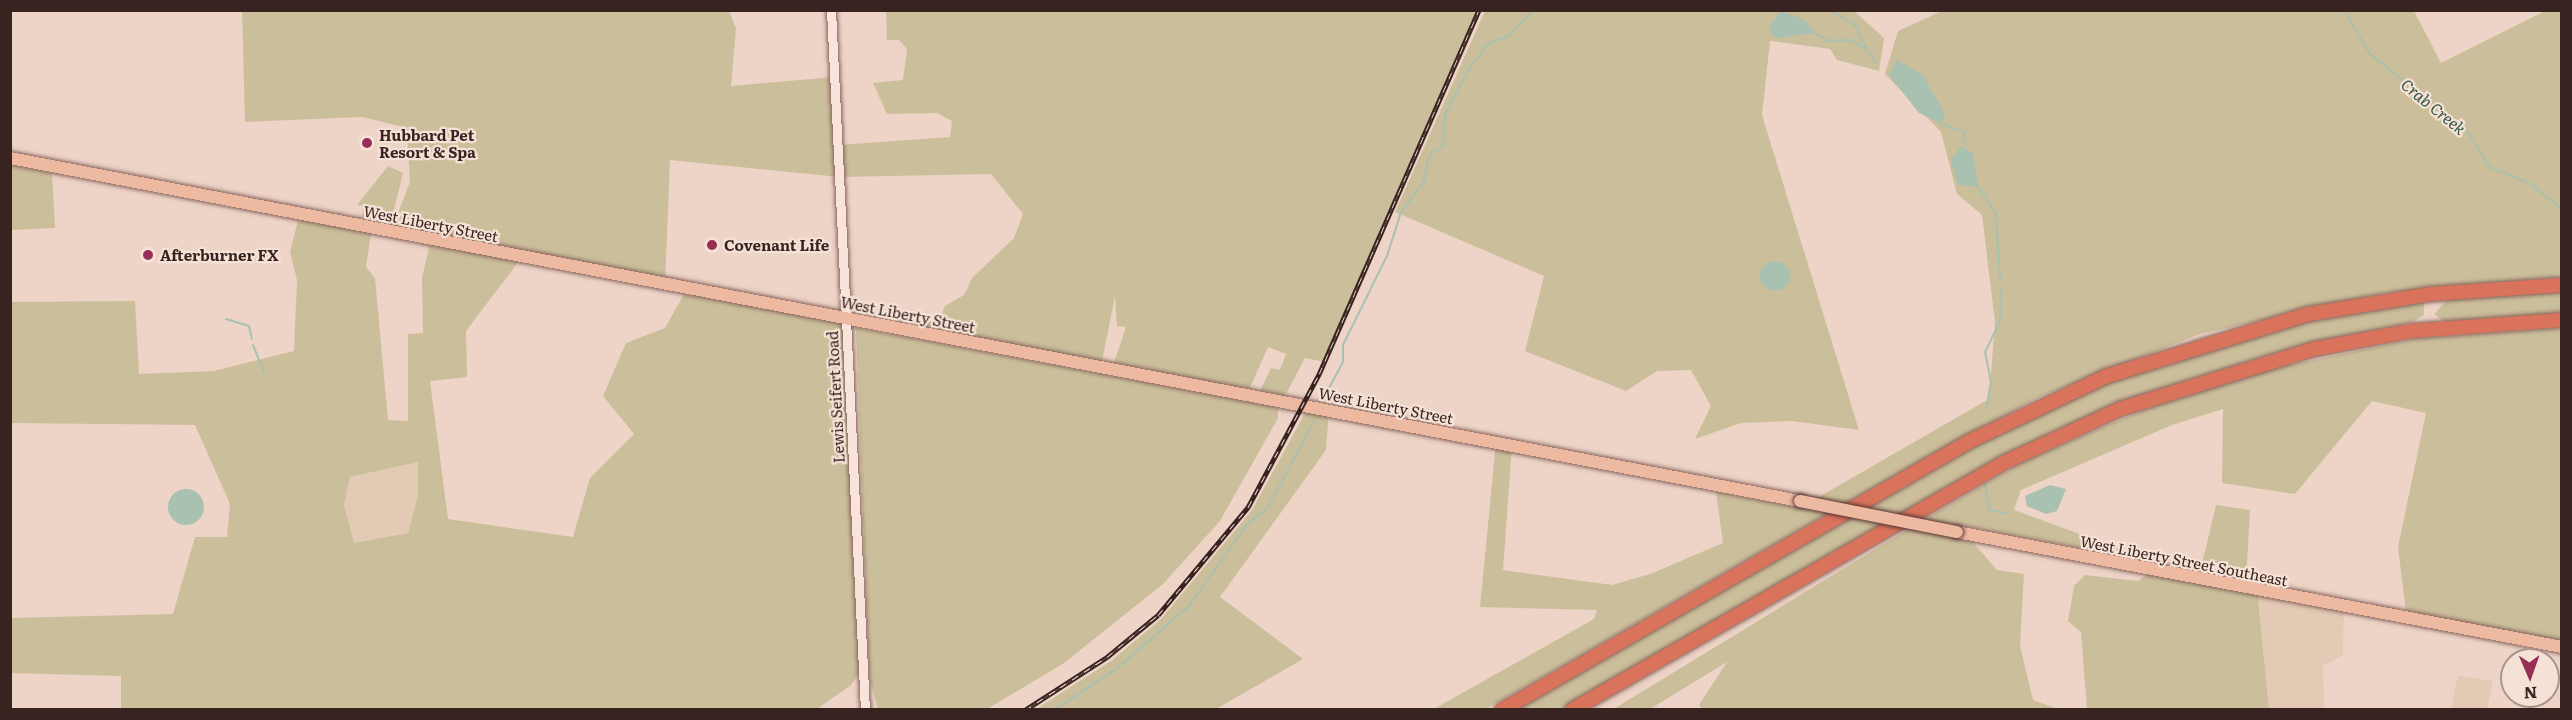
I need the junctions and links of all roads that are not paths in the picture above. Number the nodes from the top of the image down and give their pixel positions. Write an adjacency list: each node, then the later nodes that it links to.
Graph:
1 (831, 10): 4 (street, Lewis Seifert Road)
2 (10, 158): 4 (main road, West Liberty Street)
3 (2562, 285): 9 (highway)
4 (846, 318): 6 (main road, West Liberty Street); 8 (street, Lewis Seifert Road)
5 (2562, 320): 10 (highway)
6 (1800, 501): 7 (main road, West Liberty Street Southeast, bridge)
7 (2562, 647)
8 (865, 710)
9 (1502, 710)
10 (1572, 710)

